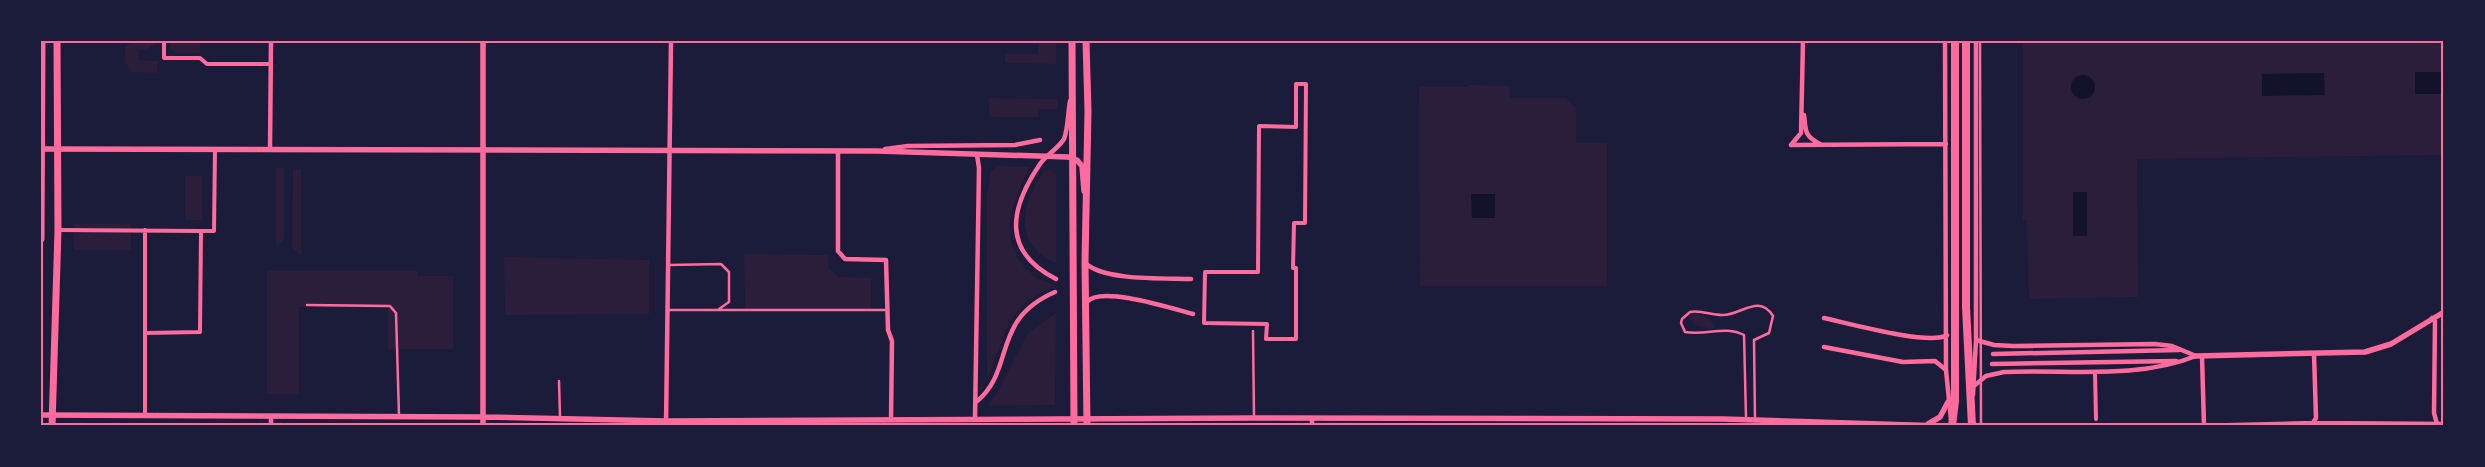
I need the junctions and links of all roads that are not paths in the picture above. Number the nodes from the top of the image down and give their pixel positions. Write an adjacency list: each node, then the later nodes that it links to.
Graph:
1 (42, 41): 20 (main road)
2 (57, 41): 21 (main road)
3 (164, 41): 14 (street)
4 (271, 41): 14 (street)
5 (483, 41): 24 (street)
6 (671, 41): 25 (street)
7 (1072, 41): 15 (main road)
8 (1086, 41): 31 (main road)
9 (1802, 41): 16 (street)
10 (1945, 41): 19 (street)
11 (1955, 41): 104 (main road)
12 (1966, 41): 69 (main road)
13 (1978, 41): 54 (street)
14 (271, 64): 23 (street)
15 (1072, 87): 29 (street); 30 (main road)
16 (1803, 104): 18 (street); 18 (street)
17 (1040, 140): 27 (street)
18 (1822, 144): 19 (street)
19 (1946, 144): 53 (street)
20 (42, 149): 21 (street); 35 (main road)
21 (59, 149): 22 (street); 32 (main road)
22 (215, 149): 23 (street); 34 (street)
23 (270, 150): 24 (street)
24 (483, 150): 25 (street); 75 (street)
25 (669, 150): 26 (street); 37 (street)
26 (838, 151): 27 (street); 46 (street)
27 (877, 151): 28 (street)
28 (978, 155): 29 (street); 67 (street)
29 (1046, 156): 30 (street); 39 (street)
30 (1074, 158): 31 (street); 85 (main road)
31 (1086, 205): 36 (main road)
32 (58, 230): 33 (street); 71 (main road)
33 (144, 230): 34 (street); 52 (street)
34 (200, 231): 52 (street)
35 (41, 239)
36 (1085, 262): 40 (street); 42 (main road)
37 (668, 265): 44 (street); 45 (lane)
38 (1258, 272): 38 (street)
39 (1056, 279)
40 (1191, 279)
41 (1055, 292): 67 (street)
42 (1087, 302): 48 (street); 86 (main road)
43 (308, 305): 74 (lane)
44 (667, 310): 45 (lane); 89 (street)
45 (718, 310): 46 (lane)
46 (888, 310): 79 (street)
47 (2444, 312): 50 (street)
48 (1194, 314)
49 (1824, 318): 53 (street)
50 (2432, 318): 58 (street); 94 (street)
51 (1253, 330): 76 (lane)
52 (144, 333): 72 (street)
53 (1947, 335): 62 (street)
54 (1978, 341): 56 (street); 64 (lane); 66 (street)
55 (1824, 347): 62 (street)
56 (2180, 350): 57 (street); 59 (street)
57 (1993, 354)
58 (2314, 354): 59 (street); 91 (street)
59 (2199, 356): 60 (street); 108 (street)
60 (2182, 362): 61 (street); 63 (street)
61 (1992, 364)
62 (1946, 370): 68 (street)
63 (2095, 372): 64 (street); 82 (street)
64 (1981, 379): 66 (street); 106 (lane)
65 (559, 381): 78 (lane)
66 (1975, 386): 69 (street)
67 (976, 402): 80 (street)
68 (1948, 402): 93 (street); 104 (street)
69 (1972, 404): 105 (main road)
70 (41, 415): 71 (street)
71 (53, 415): 72 (street); 98 (main road)
72 (145, 416): 73 (street)
73 (271, 416): 74 (street); 99 (street)
74 (399, 417): 75 (street)
75 (483, 417): 78 (street); 100 (street)
76 (1254, 418): 77 (street); 86 (street)
77 (1312, 418): 87 (street); 101 (street)
78 (560, 419): 89 (street)
79 (891, 419): 80 (street); 90 (street)
80 (975, 419): 84 (street)
81 (1746, 419): 83 (street); 83 (lane); 88 (street)
82 (2096, 419)
83 (1755, 420): 92 (street)
84 (996, 422): 85 (street)
85 (1074, 422): 86 (street)
86 (1087, 422)
87 (1546, 422): 88 (street)
88 (1738, 422)
89 (666, 423): 90 (street)
90 (837, 423)
91 (2313, 423): 96 (street); 97 (street)
92 (1836, 424): 93 (street)
93 (1928, 424): 102 (street)
94 (2437, 424): 95 (street); 97 (street)
95 (2444, 424)
96 (2247, 425): 108 (street)
97 (2330, 425)
98 (52, 426)
99 (271, 426)
100 (483, 426)
101 (1312, 426)
102 (1939, 426): 103 (street)
103 (1944, 426)
104 (1952, 426)
105 (1972, 426)
106 (1981, 426)
107 (2194, 426): 108 (street)
108 (2204, 426)

